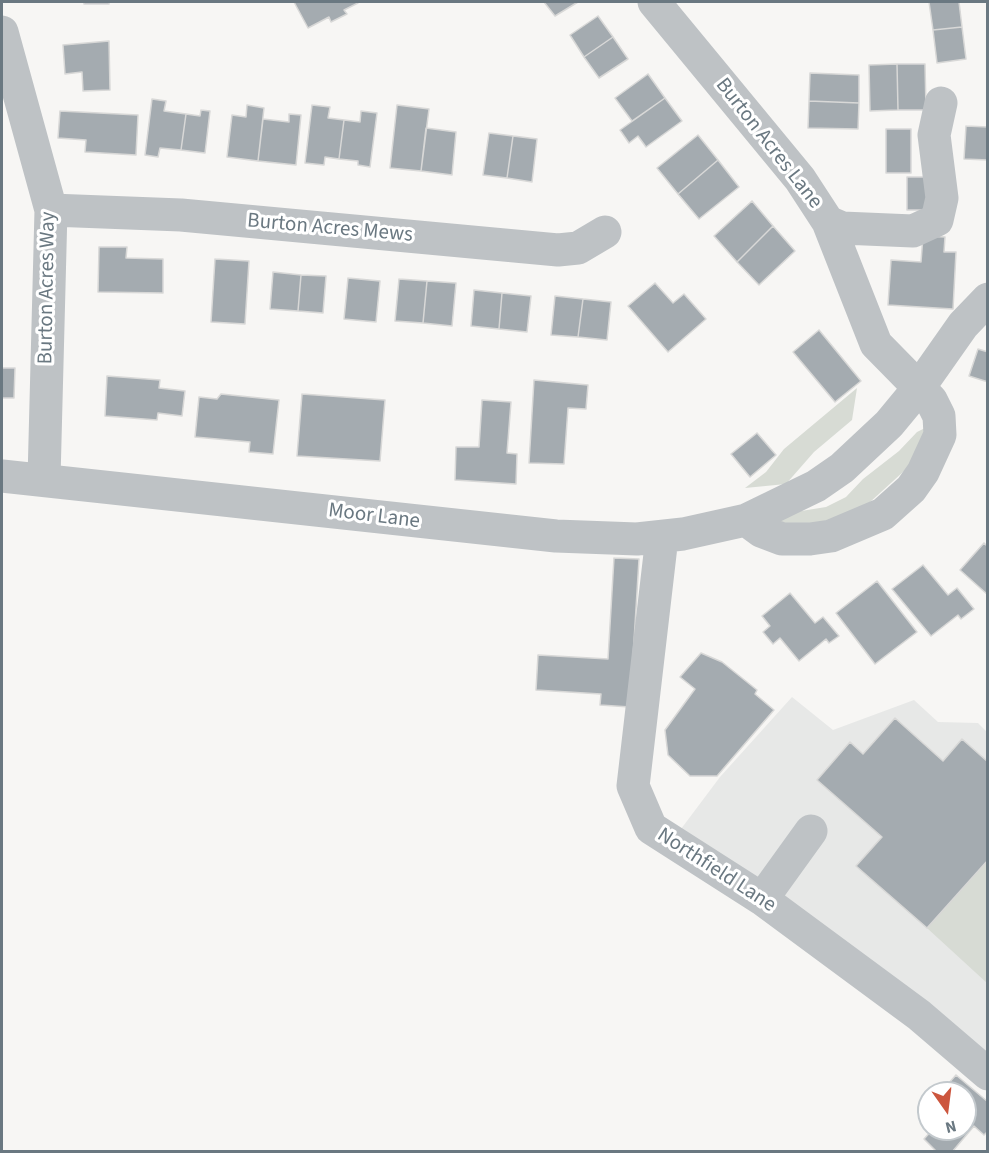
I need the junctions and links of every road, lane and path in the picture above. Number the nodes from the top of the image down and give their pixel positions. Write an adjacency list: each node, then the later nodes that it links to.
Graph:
1 (654, 2): 5 (street, Burton Acres Lane)
2 (2, 32): 4 (street, Burton Acres Way)
3 (941, 103): 5 (street)
4 (51, 210): 6 (street, Burton Acres Mews); 10 (street, Burton Acres Way)
5 (828, 222): 8 (street, Burton Acres Lane)
6 (605, 232)
7 (987, 299): 8 (street, Moor Lane)
8 (918, 388): 11 (street, Moor Lane); 11 (street)
9 (2, 476): 10 (street, Moor Lane)
10 (44, 479): 12 (street, Moor Lane)
11 (746, 520): 12 (street, Moor Lane)
12 (662, 537): 14 (street, Northfield Lane)
13 (811, 831): 14 (street)
14 (762, 899): 15 (street, Northfield Lane)
15 (987, 1074)

